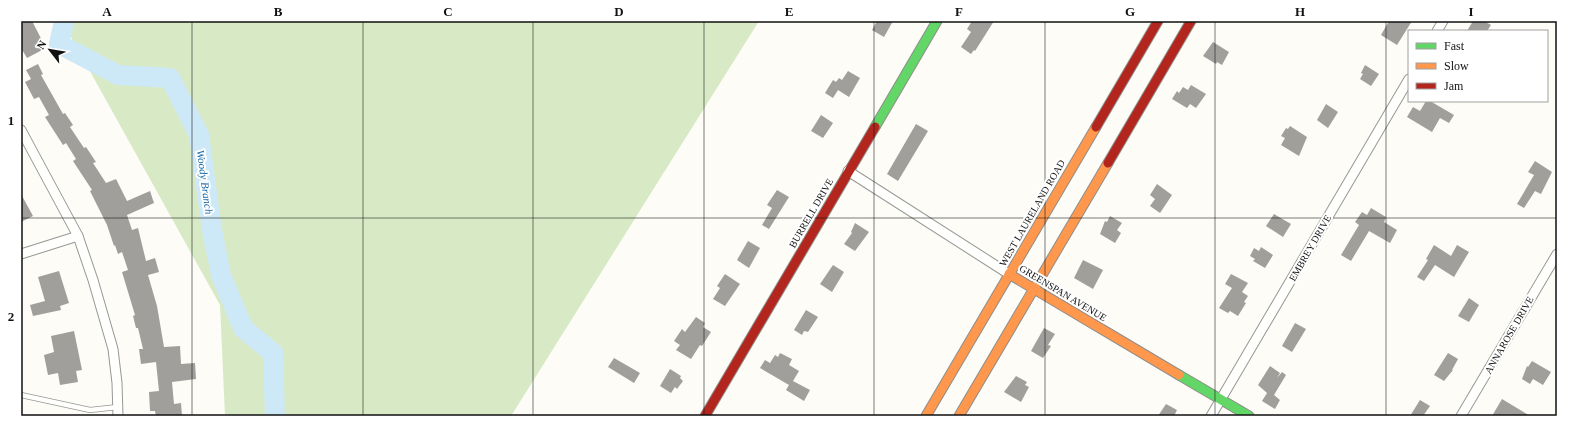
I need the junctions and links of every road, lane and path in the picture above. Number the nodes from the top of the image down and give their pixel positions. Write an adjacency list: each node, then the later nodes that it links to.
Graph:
1 (937, 21): 8 (main road, BURRELL DRIVE)
2 (1158, 21): 12 (main road, WEST LAURELAND ROAD)
3 (1191, 21): 13 (main road)
4 (1443, 21): 5 (street)
5 (1438, 30)
6 (1408, 81): 15 (street, EMBREY DRIVE)
7 (22, 133): 9 (street)
8 (848, 171): 12 (street, GREENSPAN AVENUE); 17 (main road, BURRELL DRIVE)
9 (78, 236): 10 (street); 16 (street)
10 (21, 254)
11 (1557, 254): 22 (street, ANNAROSE DRIVE)
12 (1009, 274): 13 (main road, GREENSPAN AVENUE); 18 (main road, WEST LAURELAND ROAD)
13 (1034, 289): 15 (main road, GREENSPAN AVENUE); 19 (main road)
14 (21, 395): 16 (lane)
15 (1221, 400): 20 (street, EMBREY DRIVE); 21 (main road, GREENSPAN AVENUE)
16 (118, 412)
17 (705, 416)
18 (926, 416)
19 (959, 416)
20 (1212, 416)
21 (1249, 416)
22 (1462, 416)

